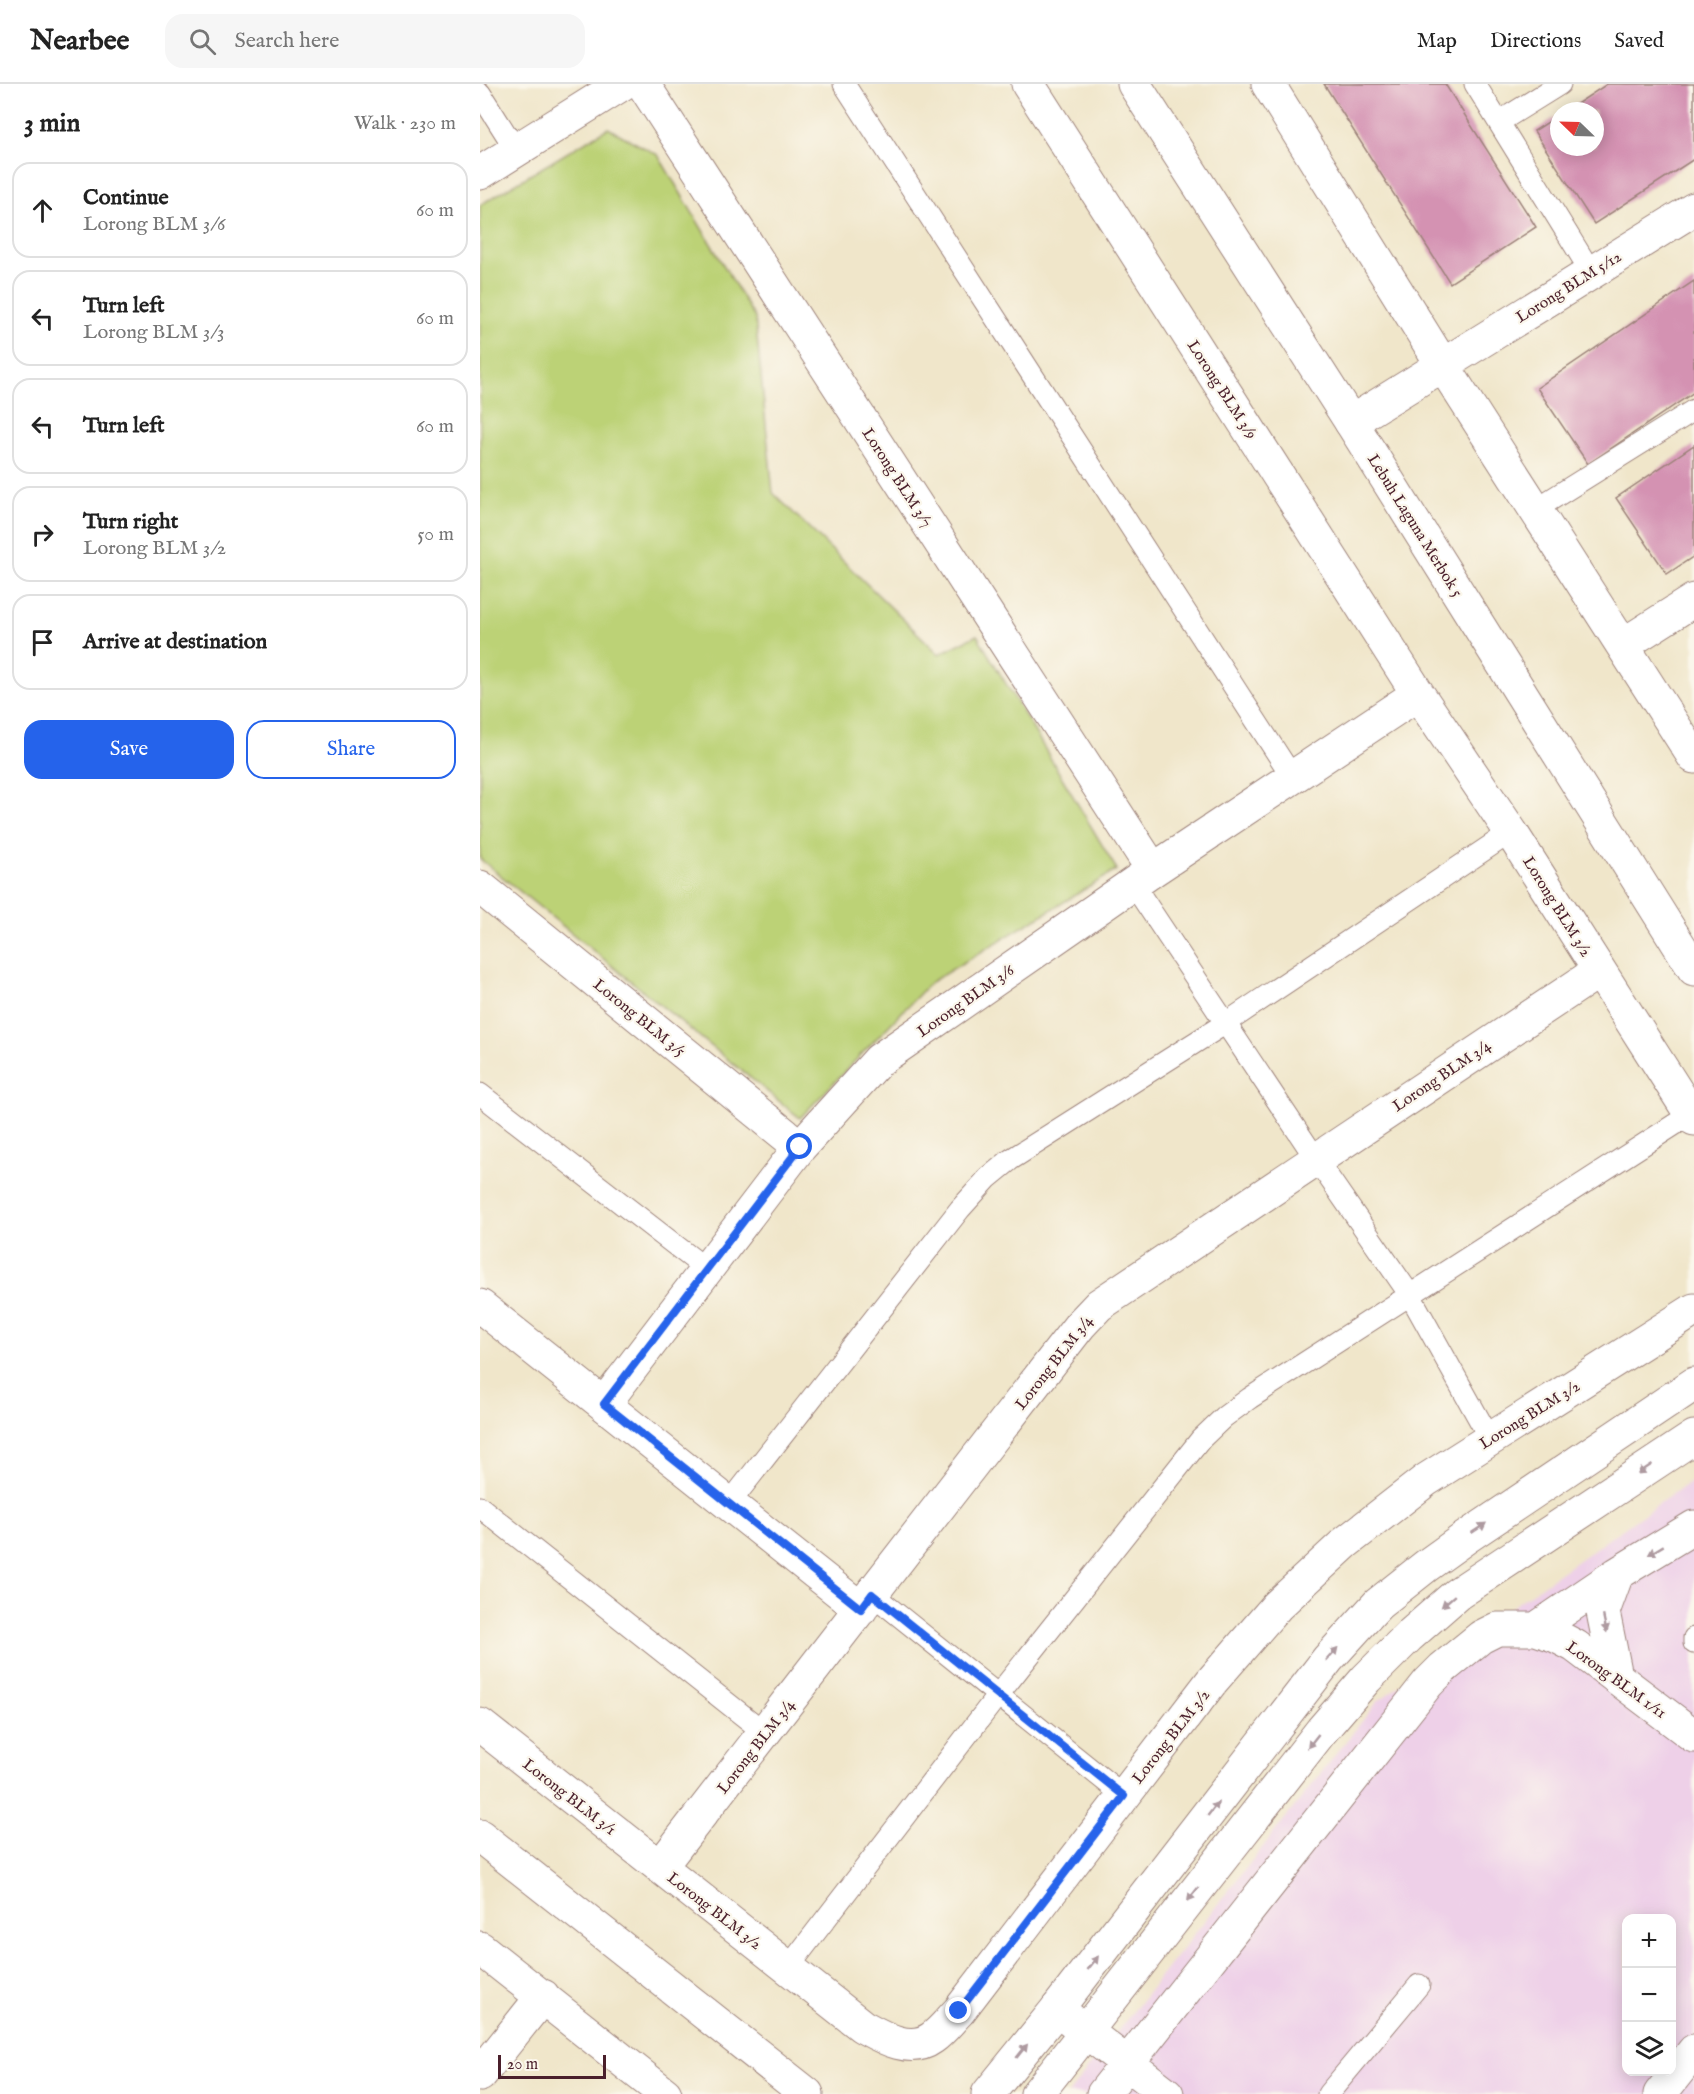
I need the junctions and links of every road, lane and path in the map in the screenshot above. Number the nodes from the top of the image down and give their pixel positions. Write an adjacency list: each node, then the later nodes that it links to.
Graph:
1 (622, 84): 11 (street)
2 (643, 84): 25 (street, Lorong BLM 3/7)
3 (844, 84): 23 (lane)
4 (1028, 84): 21 (street, Lorong BLM 3/9)
5 (1134, 84): 17 (street, Lebuh Laguna Merbok 5)
6 (1268, 84): 15 (street)
7 (1475, 84): 10 (lane)
8 (1560, 84): 10 (lane)
9 (480, 93): 11 (lane)
10 (1499, 122): 14 (lane)
11 (516, 150): 12 (street)
12 (480, 173)
13 (1694, 209): 14 (street, Lorong BLM 5/12)
14 (1591, 272): 15 (street, Lorong BLM 5/12)
15 (1442, 364): 17 (street, Lorong BLM 5/12); 18 (street)
16 (1694, 410): 18 (lane)
17 (1351, 422): 27 (street, Lebuh Laguna Merbok 5)
18 (1536, 509): 20 (street)
19 (1694, 600): 20 (street)
20 (1623, 645): 22 (street)
21 (1418, 694): 23 (street, Lorong BLM 3/6); 24 (street, Lorong BLM 3/2)
22 (1694, 757)
23 (1293, 778): 25 (street, Lorong BLM 3/6)
24 (1511, 832): 28 (street, Lorong BLM 3/2); 29 (lane)
25 (1143, 877): 29 (lane); 32 (street, Lorong BLM 3/6)
26 (480, 887): 32 (street, Lorong BLM 3/5)
27 (1694, 969)
28 (1599, 970): 31 (street, Lorong BLM 3/2); 33 (street, Lorong BLM 3/4)
29 (1226, 1023): 33 (lane); 42 (lane)
30 (480, 1094): 34 (lane)
31 (1692, 1117): 35 (lane)
32 (800, 1147): 34 (street, Lorong BLM 3/6)
33 (1316, 1159): 35 (lane); 46 (street, Lorong BLM 3/4)
34 (706, 1269): 39 (street, Lorong BLM 3/6)
35 (1410, 1295): 41 (lane); 51 (lane)
36 (480, 1306): 39 (street)
37 (1694, 1310): 41 (street, Lorong BLM 3/2)
38 (1694, 1384): 62 (street, one-way to 38)
39 (604, 1404): 42 (street)
40 (1694, 1437): 63 (street, one-way to 63)
41 (1490, 1439): 55 (street, Lorong BLM 3/2)
42 (728, 1505): 46 (street)
43 (480, 1507): 53 (lane)
44 (1694, 1527): 45 (street, one-way to 45)
45 (1617, 1574): 47 (street); 50 (street, one-way to 50)
46 (866, 1602): 51 (lane); 53 (street, Lorong BLM 3/4)
47 (1536, 1629): 50 (street, Lorong BLM 1/11); 65 (street)
48 (1694, 1638): 49 (lane)
49 (1694, 1643)
50 (1616, 1676): 54 (street, Lorong BLM 1/11)
51 (998, 1695): 55 (lane); 59 (lane)
52 (480, 1725): 57 (street, Lorong BLM 3/1)
53 (765, 1733): 57 (street, Lorong BLM 3/4)
54 (1694, 1736)
55 (1124, 1796): 59 (street, Lorong BLM 3/2)
56 (480, 1836): 68 (street)
57 (660, 1867): 59 (street, Lorong BLM 3/2)
58 (480, 1948): 61 (street)
59 (788, 1968)
60 (1419, 1985): 73 (lane)
61 (543, 1996): 66 (street); 67 (street)
62 (1057, 2009): 63 (street); 69 (street, one-way to 62)
63 (1086, 2031): 65 (street); 70 (street)
64 (1694, 2051): 74 (street)
65 (1127, 2063): 71 (street); 72 (street)
66 (480, 2075)
67 (665, 2094)
68 (807, 2094)
69 (988, 2094)
70 (1037, 2094)
71 (1103, 2094)
72 (1167, 2094)
73 (1328, 2094)
74 (1660, 2094)

